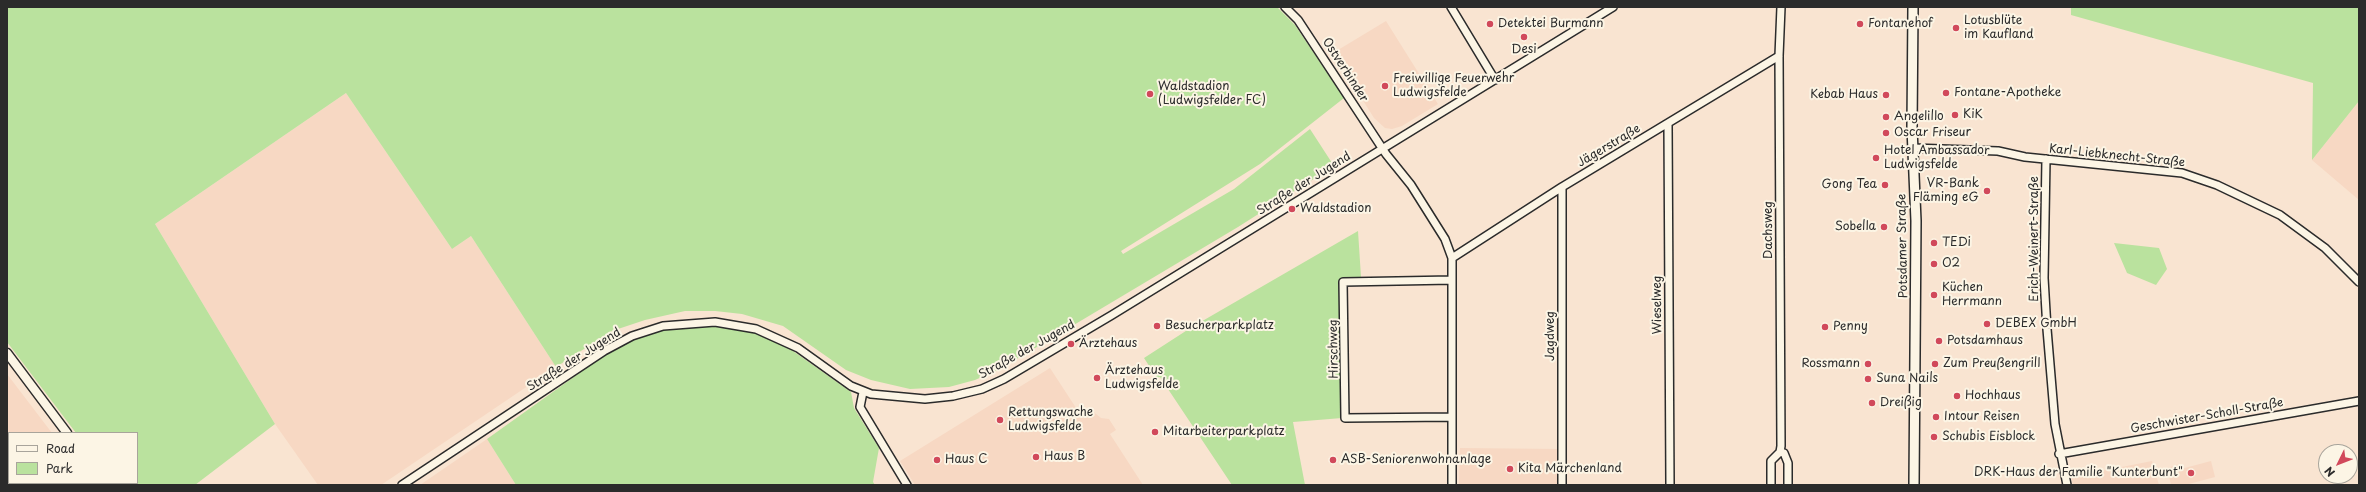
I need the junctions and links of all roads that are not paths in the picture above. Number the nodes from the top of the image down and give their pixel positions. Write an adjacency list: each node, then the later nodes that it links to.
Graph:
1 (1285, 7): 9 (street, Ostverbinder)
2 (1451, 7): 7 (street)
3 (1613, 7): 7 (street, Straße der Jugend)
4 (1781, 7): 6 (street, Dachsweg)
5 (1913, 7): 10 (main road, Potsdamer Straße)
6 (1779, 56): 8 (street, Jägerstraße); 21 (street, Dachsweg)
7 (1495, 80): 9 (street, Straße der Jugend)
8 (1668, 125): 12 (street, Jägerstraße); 27 (street, Wieselweg)
9 (1383, 148): 13 (street); 17 (street, Straße der Jugend)
10 (1913, 148): 11 (street, Karl-Liebknecht-Straße); 30 (main road, Potsdamer Straße)
11 (2046, 160): 15 (street, Karl-Liebknecht-Straße); 22 (street, Erich-Weinert-Straße)
12 (1562, 187): 13 (street, Jägerstraße); 26 (street, Jagdweg)
13 (1452, 258): 14 (street)
14 (1452, 280): 19 (street); 19 (street, Hirschweg)
15 (2359, 282)
16 (7, 353): 20 (street)
17 (863, 392): 23 (street, Straße der Jugend); 24 (street)
18 (2359, 401): 22 (street, Geschwister-Scholl-Straße)
19 (1452, 417): 25 (street)
20 (66, 432)
21 (1780, 452): 28 (street, Dachsweg); 29 (street, Dachsweg)
22 (2059, 454): 31 (street, Erich-Weinert-Straße)
23 (402, 485)
24 (907, 485)
25 (1452, 485)
26 (1562, 485)
27 (1670, 485)
28 (1771, 485)
29 (1788, 485)
30 (1914, 485)
31 (2067, 485)

